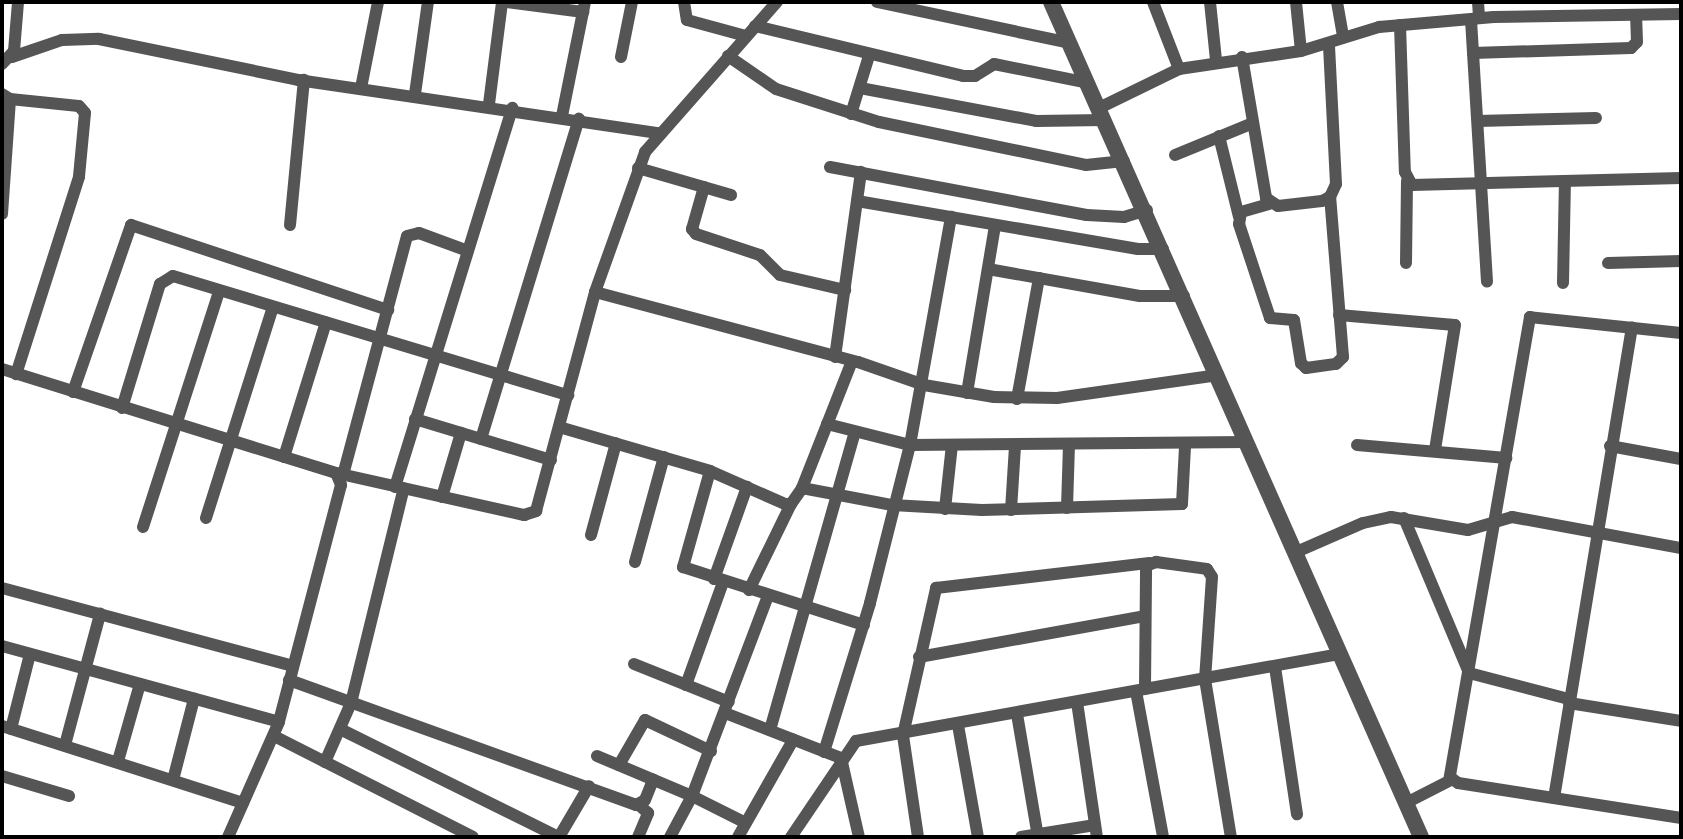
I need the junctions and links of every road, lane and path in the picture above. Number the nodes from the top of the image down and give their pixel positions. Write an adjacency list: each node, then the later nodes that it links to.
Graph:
1 (18, 2): 30 (street)
2 (378, 2): 35 (street)
3 (428, 2): 37 (street)
4 (505, 2): 15 (street); 39 (street)
5 (632, 2): 28 (street)
6 (684, 2): 20 (street)
7 (777, 2): 20 (street)
8 (877, 2): 22 (street)
9 (1051, 2): 22 (street)
10 (1153, 2): 32 (street)
11 (1210, 2): 31 (street)
12 (1296, 2): 24 (street)
13 (1337, 2): 21 (street)
14 (1478, 2): 18 (street)
15 (584, 7): 43 (street)
16 (1681, 14): 17 (street)
17 (1636, 15): 18 (street); 25 (street)
18 (1475, 19): 19 (street); 25 (street)
19 (1400, 25): 21 (street); 57 (street)
20 (751, 31): 26 (street); 27 (street)
21 (1343, 37): 23 (street)
22 (1070, 43): 34 (street)
23 (1329, 44): 24 (street); 61 (street)
24 (1301, 51): 29 (street)
25 (1473, 53): 46 (street)
26 (728, 56): 41 (street); 48 (street)
27 (869, 56): 34 (street); 36 (street)
28 (621, 57)
29 (1242, 57): 31 (street); 47 (street)
30 (7, 60): 33 (street)
31 (1216, 60): 32 (street)
32 (1179, 69): 42 (street)
33 (304, 80): 35 (street); 68 (street)
34 (1088, 83): 42 (street)
35 (361, 88): 37 (street)
36 (860, 88): 41 (street); 42 (street)
37 (415, 94): 39 (street)
38 (6, 96): 65 (street); 94 (street)
39 (489, 104): 40 (street)
40 (512, 108): 43 (street); 71 (street)
41 (851, 114): 51 (street)
42 (1102, 114): 51 (street)
43 (562, 116): 45 (street)
44 (1596, 118): 46 (street)
45 (579, 119): 48 (street); 96 (street)
46 (1478, 121): 56 (street)
47 (1253, 123): 49 (street); 63 (street)
48 (658, 133): 53 (street)
49 (1219, 136): 50 (street); 67 (street)
50 (1175, 155)
51 (1124, 161): 64 (street)
52 (830, 167): 54 (street)
53 (638, 168): 59 (street); 81 (street)
54 (861, 172): 62 (street); 64 (street)
55 (1681, 178): 58 (street)
56 (1482, 179): 57 (street); 58 (street); 77 (street)
57 (1407, 181): 73 (street)
58 (1565, 181): 78 (street)
59 (704, 187): 60 (street); 79 (street)
60 (731, 195)
61 (1330, 197): 63 (street); 85 (street)
62 (857, 201): 66 (street); 79 (street)
63 (1269, 204): 67 (street)
64 (1147, 210): 70 (street)
65 (2, 214)
66 (951, 217): 69 (street); 97 (street)
67 (1239, 217): 85 (street)
68 (290, 225)
69 (995, 225): 70 (street); 75 (street)
70 (1163, 249): 82 (street)
71 (468, 251): 84 (street); 90 (street)
72 (1681, 261): 74 (street)
73 (1406, 263)
74 (1608, 263)
75 (988, 269): 76 (street); 99 (street)
76 (1039, 278): 82 (street); 101 (street)
77 (1487, 282)
78 (1563, 283)
79 (845, 290): 91 (street)
80 (219, 291): 83 (street); 102 (street); 105 (street)
81 (595, 292): 91 (street); 100 (street)
82 (1184, 296): 95 (street)
83 (273, 307): 86 (street); 110 (street)
84 (388, 310): 89 (street); 98 (street)
85 (1339, 315): 120 (street)
86 (326, 322): 89 (street); 121 (street)
87 (1632, 327): 88 (street); 119 (street); 123 (street)
88 (1681, 333)
89 (381, 339): 90 (street); 127 (street)
90 (434, 355): 96 (street); 103 (street)
91 (835, 357): 92 (street)
92 (852, 361): 97 (street); 104 (street)
93 (2, 369): 94 (street)
94 (16, 374): 98 (street)
95 (1218, 375): 101 (street); 111 (street)
96 (501, 376): 100 (street); 109 (street)
97 (924, 385): 99 (street); 113 (street)
98 (73, 392): 102 (street)
99 (967, 393): 101 (street)
100 (568, 395): 106 (street)
101 (1017, 399)
102 (122, 408): 105 (street)
103 (415, 419): 107 (street); 129 (street)
104 (827, 424): 108 (street); 130 (street)
105 (177, 425): 110 (street); 141 (street)
106 (559, 427): 112 (street); 125 (street)
107 (461, 433): 109 (street); 132 (street)
108 (854, 435): 113 (street); 131 (street)
109 (481, 439): 125 (street)
110 (228, 440): 121 (street); 138 (street)
111 (1247, 442): 118 (street); 145 (street)
112 (616, 443): 122 (street); 143 (street)
113 (910, 445): 114 (street); 134 (street)
114 (952, 445): 116 (street); 136 (street)
115 (1357, 445): 120 (street)
116 (1015, 446): 117 (street); 137 (street)
117 (1069, 446): 118 (street); 135 (street)
118 (1185, 446): 135 (street)
119 (1610, 446): 124 (street); 142 (street)
120 (1435, 450): 123 (street)
121 (284, 457): 127 (street)
122 (664, 457): 126 (street); 146 (street)
123 (1506, 458): 140 (street)
124 (1681, 459)
125 (551, 460): 132 (street)
126 (710, 471): 128 (street); 148 (street)
127 (340, 474): 129 (street); 161 (street)
128 (747, 487): 133 (street); 148 (street)
129 (400, 488): 132 (street); 173 (street)
130 (802, 488): 131 (street); 133 (street)
131 (835, 496): 134 (street); 152 (street)
132 (442, 497)
133 (791, 504): 150 (street)
134 (892, 505): 136 (street); 155 (street)
135 (1067, 508): 137 (street)
136 (945, 509): 137 (street)
137 (1011, 510)
138 (206, 518)
139 (1404, 518): 140 (street); 145 (street); 164 (street)
140 (1494, 523): 142 (street); 164 (street)
141 (143, 527)
142 (1597, 533): 144 (street); 171 (street)
143 (591, 535)
144 (1681, 548)
145 (1294, 553): 158 (street)
146 (635, 562)
147 (1150, 563): 154 (street); 159 (street); 165 (street)
148 (719, 580): 150 (street); 168 (street)
149 (2, 588): 153 (street)
150 (749, 590): 151 (street)
151 (768, 596): 152 (street); 174 (street)
152 (808, 609): 155 (street); 181 (street)
153 (100, 614): 161 (street); 163 (street)
154 (1144, 616): 159 (street); 169 (street)
155 (864, 625): 187 (street)
156 (2, 646): 157 (street)
157 (30, 654): 163 (street); 179 (street)
158 (1340, 654): 162 (street); 202 (street)
159 (919, 657): 182 (street)
160 (634, 664): 168 (street)
161 (293, 666): 166 (street)
162 (1275, 667): 165 (street); 204 (street)
163 (85, 669): 167 (street); 185 (street)
164 (1469, 673): 171 (street); 196 (street)
165 (1205, 679): 169 (street); 221 (street)
166 (289, 680): 173 (street); 177 (street)
167 (140, 684): 170 (street); 190 (street)
168 (686, 685): 174 (street)
169 (1141, 690): 172 (street); 220 (street)
170 (194, 699): 177 (street); 194 (street)
171 (1569, 701): 176 (street); 200 (street)
172 (1077, 702): 175 (street); 207 (street)
173 (351, 703): 180 (street); 197 (street)
174 (727, 708): 181 (street); 186 (street)
175 (1017, 714): 178 (street); 208 (street)
176 (1681, 721)
177 (279, 722): 183 (street)
178 (958, 725): 182 (street); 218 (street)
179 (6, 728): 185 (street)
180 (340, 729): 191 (street); 211 (street)
181 (770, 730): 184 (street)
182 (903, 735): 189 (street); 217 (street)
183 (274, 736): 191 (street); 201 (street)
184 (793, 740): 187 (street); 206 (street)
185 (65, 745): 190 (street)
186 (711, 751): 192 (street); 199 (street)
187 (824, 752): 189 (street)
188 (597, 756): 192 (street)
189 (841, 758): 215 (street); 216 (street)
190 (118, 761): 194 (street)
191 (325, 762): 210 (street)
192 (619, 765): 195 (street)
193 (2, 776): 198 (street)
194 (173, 780): 201 (street)
195 (653, 780): 199 (street); 203 (street)
196 (1451, 780): 200 (street); 202 (street)
197 (589, 786): 203 (street); 211 (street)
198 (69, 796)
199 (692, 796): 206 (street); 213 (street)
200 (1554, 798): 205 (street)
201 (243, 803): 209 (street)
202 (1406, 803): 222 (street)
203 (639, 805): 212 (street)
204 (1297, 814)
205 (1681, 818)
206 (746, 823): 214 (street)
207 (1096, 831): 208 (street)
208 (1038, 836): 219 (street)
209 (228, 837)
210 (473, 837)
211 (559, 837)
212 (638, 837)
213 (670, 837)
214 (738, 837)
215 (791, 837)
216 (859, 837)
217 (918, 837)
218 (978, 837)
219 (1021, 837)
220 (1163, 837)
221 (1231, 837)
222 (1421, 837)

